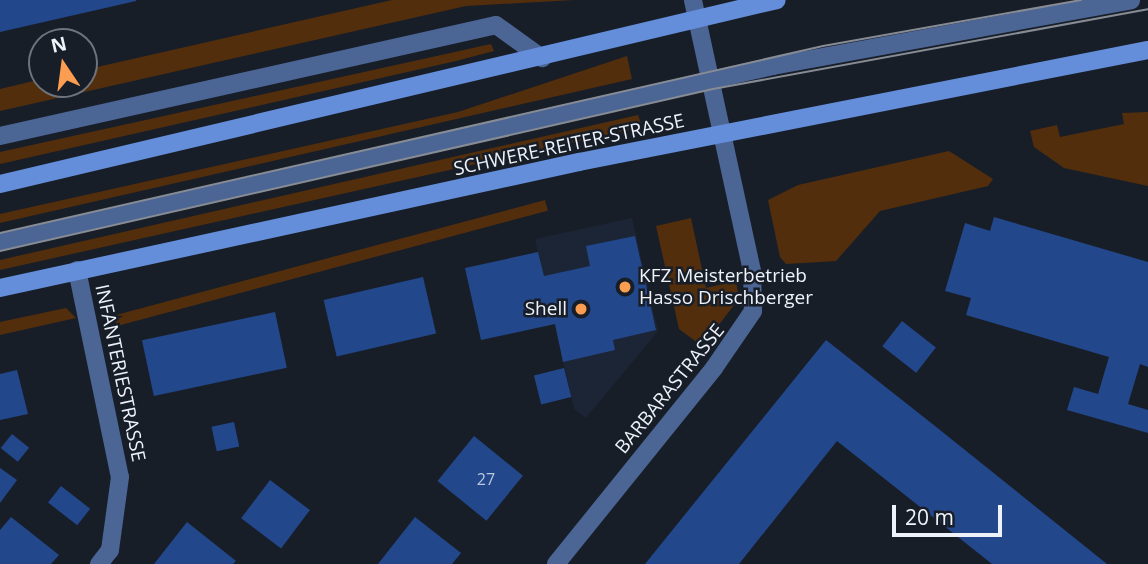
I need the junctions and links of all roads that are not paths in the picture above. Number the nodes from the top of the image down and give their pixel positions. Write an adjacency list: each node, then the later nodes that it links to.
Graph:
1 (693, 0): 4 (street, BARBARASTRASSE)
2 (777, 0): 4 (main road)
3 (1131, 0): 7 (street)
4 (697, 19): 6 (main road); 7 (street, BARBARASTRASSE)
5 (1148, 50): 9 (main road, SCHWERE-REITER-STRASSE)
6 (542, 58): 8 (street); 10 (main road)
7 (712, 81): 9 (street, BARBARASTRASSE); 11 (street)
8 (0, 136)
9 (723, 136): 12 (main road, SCHWERE-REITER-STRASSE); 15 (street, BARBARASTRASSE)
10 (0, 184)
11 (0, 242)
12 (76, 270): 13 (main road, SCHWERE-REITER-STRASSE); 14 (street, INFANTERIESTRASSE)
13 (0, 288)
14 (99, 564)
15 (556, 564)

